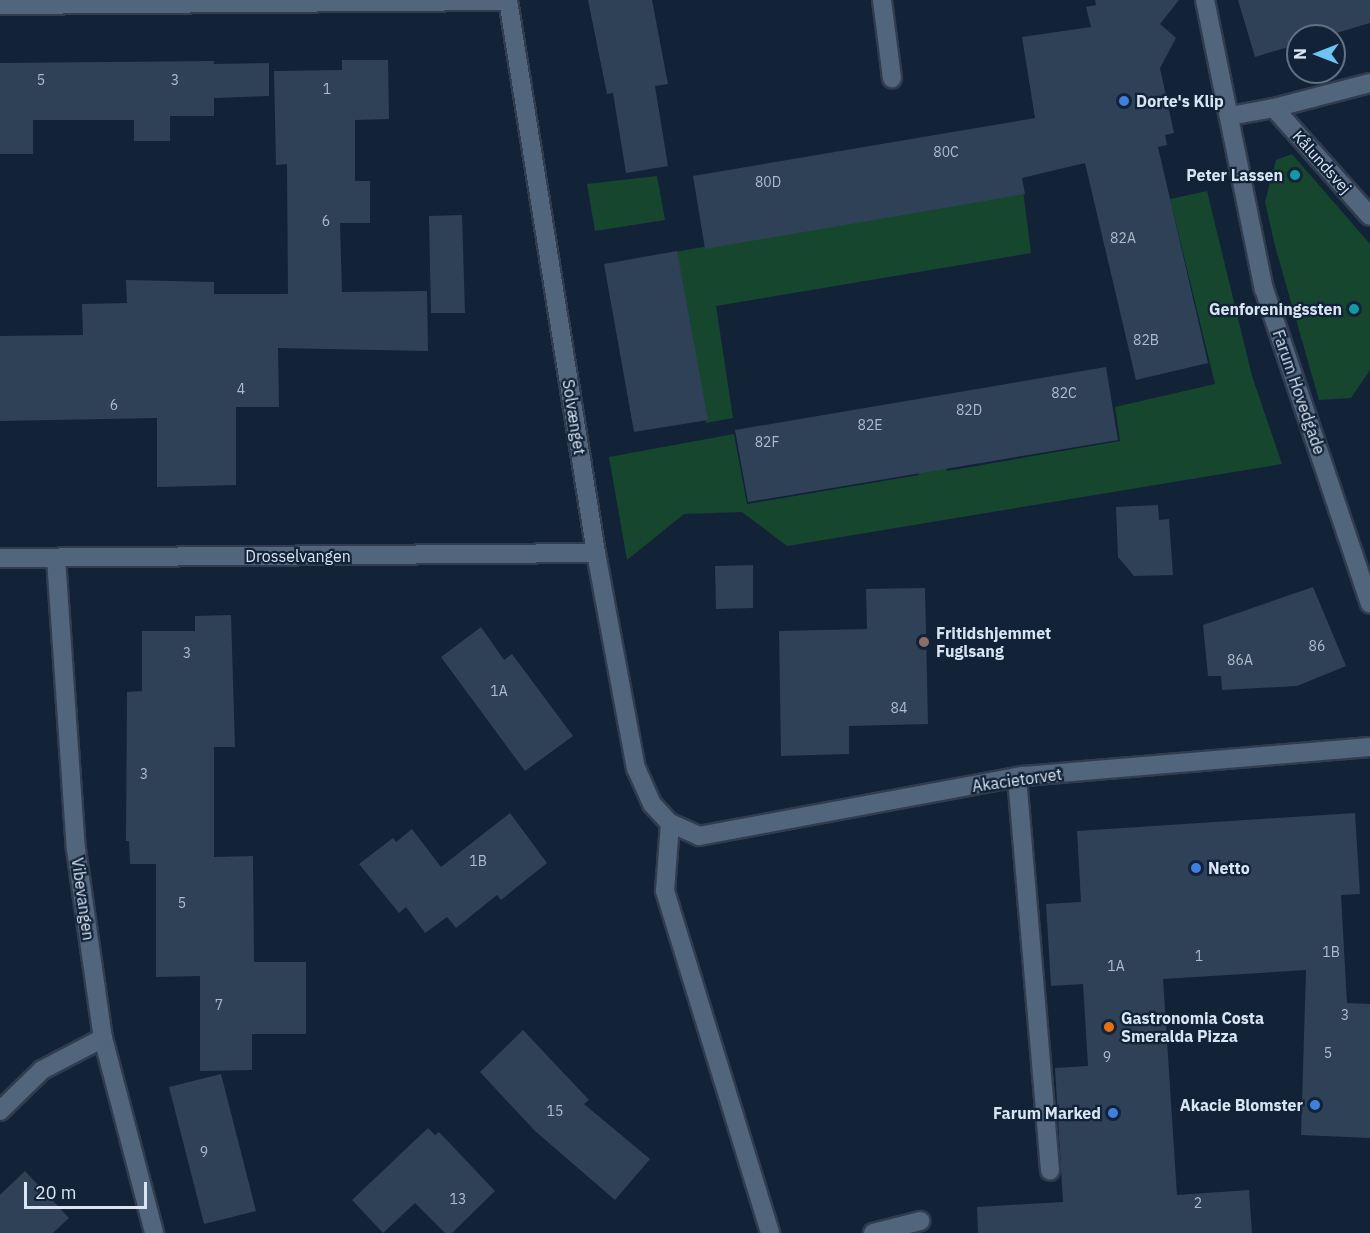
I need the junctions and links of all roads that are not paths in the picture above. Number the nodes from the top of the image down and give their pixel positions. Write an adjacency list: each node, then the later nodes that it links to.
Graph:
1 (882, 0): 5 (street)
2 (1205, 0): 8 (street, Farum Hovedgade)
3 (508, 1): 4 (street); 10 (street, Solvænget)
4 (0, 5)
5 (892, 78)
6 (1370, 84): 7 (street, Kålundsvej)
7 (1274, 108): 8 (street, Kålundsvej); 9 (street, Kålundsvej)
8 (1230, 116): 13 (street, Farum Hovedgade)
9 (1370, 216)
10 (596, 553): 12 (street, Drosselvangen); 16 (street, Solvænget)
11 (0, 558): 12 (street, Drosselvangen)
12 (56, 558): 17 (street, Vibevangen)
13 (1370, 604)
14 (1370, 747): 15 (street, Akacietorvet)
15 (1017, 777): 16 (street, Akacietorvet); 19 (street)
16 (670, 823): 22 (street)
17 (103, 1038): 18 (street); 21 (street, Vibevangen)
18 (0, 1111)
19 (1050, 1171)
20 (920, 1221): 23 (street)
21 (154, 1233)
22 (770, 1233)
23 (873, 1233)

